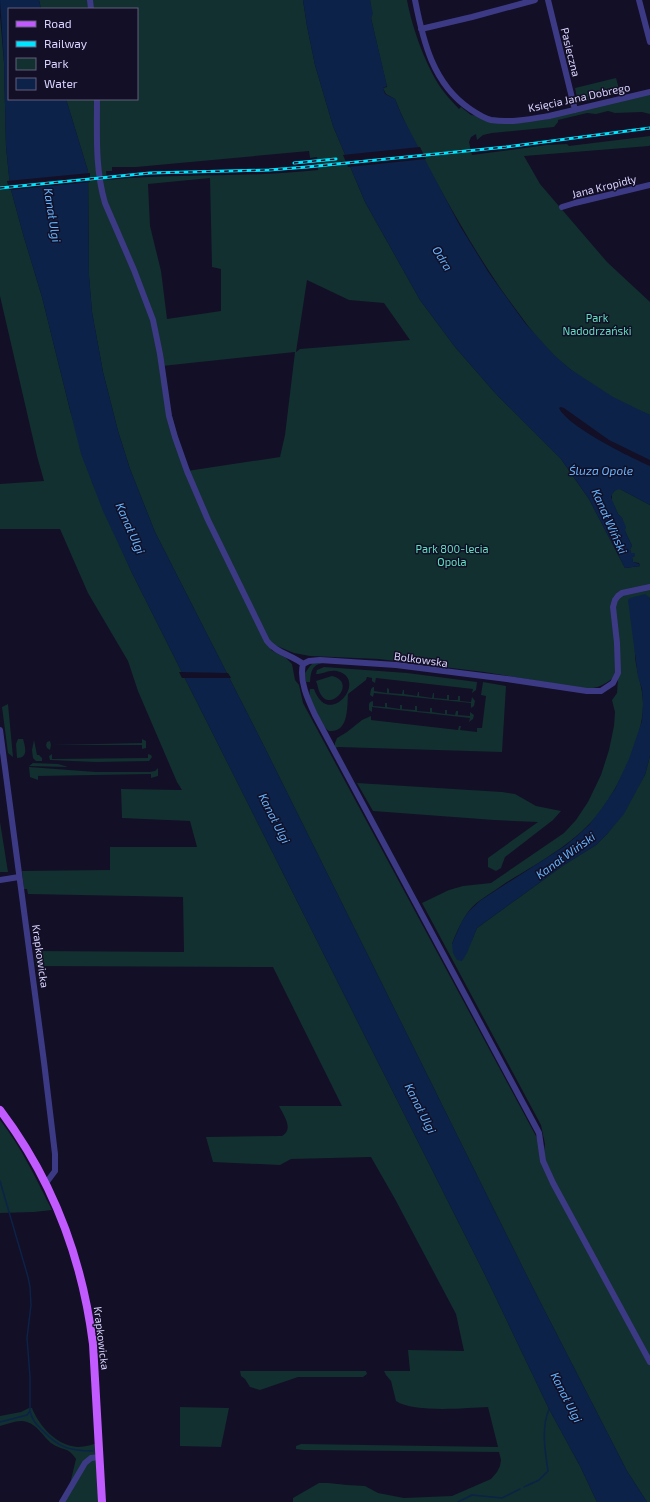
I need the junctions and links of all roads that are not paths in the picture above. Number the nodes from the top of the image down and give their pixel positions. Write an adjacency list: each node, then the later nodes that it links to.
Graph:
1 (415, 0): 5 (street, Księcia Jana Dobrego)
2 (535, 0): 5 (street)
3 (548, 0): 9 (street, Pasieczna)
4 (639, 0): 6 (street)
5 (421, 29): 9 (street, Księcia Jana Dobrego)
6 (650, 42)
7 (650, 92): 9 (street, Księcia Jana Dobrego)
8 (96, 100): 13 (street)
9 (575, 110)
10 (650, 185): 11 (street, Jana Kropidły)
11 (562, 207)
12 (650, 587): 13 (street, Bolkowska)
13 (303, 664): 19 (street)
14 (0, 730): 15 (street, Krapkowicka)
15 (19, 877): 16 (street); 18 (street, Krapkowicka)
16 (0, 880)
17 (0, 1110): 18 (main road, Krapkowicka)
18 (46, 1183): 20 (main road, Krapkowicka)
19 (650, 1362)
20 (100, 1457): 21 (street); 22 (main road, Krapkowicka)
21 (62, 1502)
22 (102, 1502)

